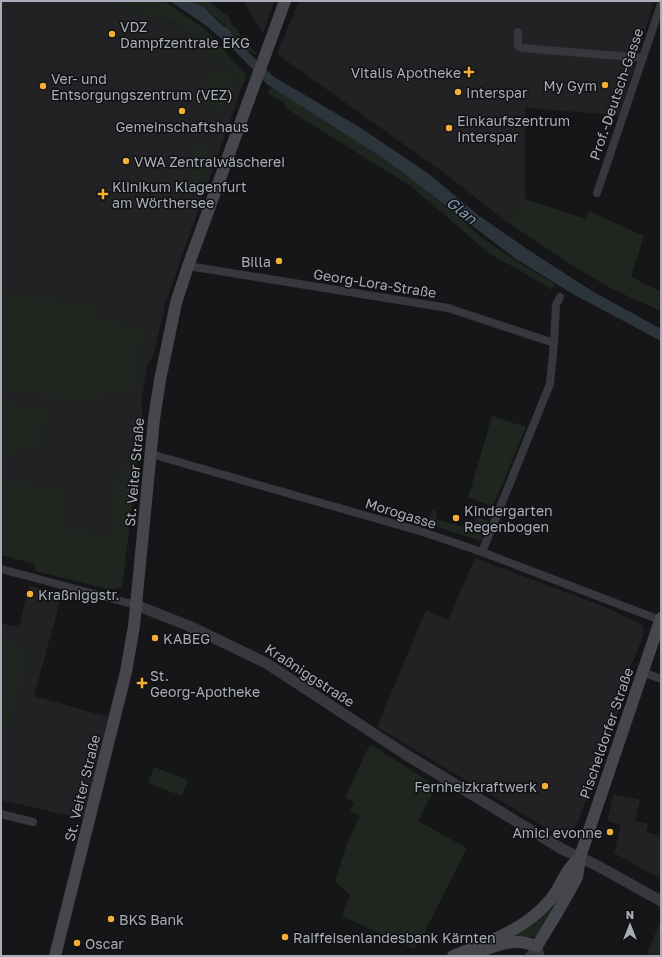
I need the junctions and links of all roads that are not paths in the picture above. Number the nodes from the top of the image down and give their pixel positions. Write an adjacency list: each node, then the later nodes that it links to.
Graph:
1 (284, 1): 6 (main road, St. Veiter Straße)
2 (661, 4): 4 (street, Prof.-Deutsch-Gasse)
3 (518, 32): 4 (street)
4 (642, 58): 5 (street, Prof.-Deutsch-Gasse)
5 (597, 193)
6 (188, 266): 8 (street, Georg-Lora-Straße); 9 (main road, St. Veiter Straße)
7 (560, 297): 8 (street)
8 (554, 342): 10 (street)
9 (151, 454): 10 (street, Morogasse); 12 (main road, St. Veiter Straße)
10 (482, 552): 13 (street, Morogasse)
11 (1, 569): 12 (street, Kraßniggstraße)
12 (136, 605): 18 (street, Kraßniggstraße); 21 (main road, St. Veiter Straße)
13 (661, 619): 14 (main road, Pischeldorfer Straße)
14 (642, 672): 15 (street); 18 (main road, Pischeldorfer Straße)
15 (661, 679)
16 (1, 814): 17 (street)
17 (33, 822)
18 (580, 857): 19 (street, Kraßniggstraße); 20 (main road, Pischeldorfer Straße); 22 (main road, Pischeldorfer Straße)
19 (661, 901)
20 (539, 951): 23 (main road); 24 (street, Pischeldorfer Straße)
21 (55, 956)
22 (453, 956)
23 (469, 956)
24 (529, 956)

